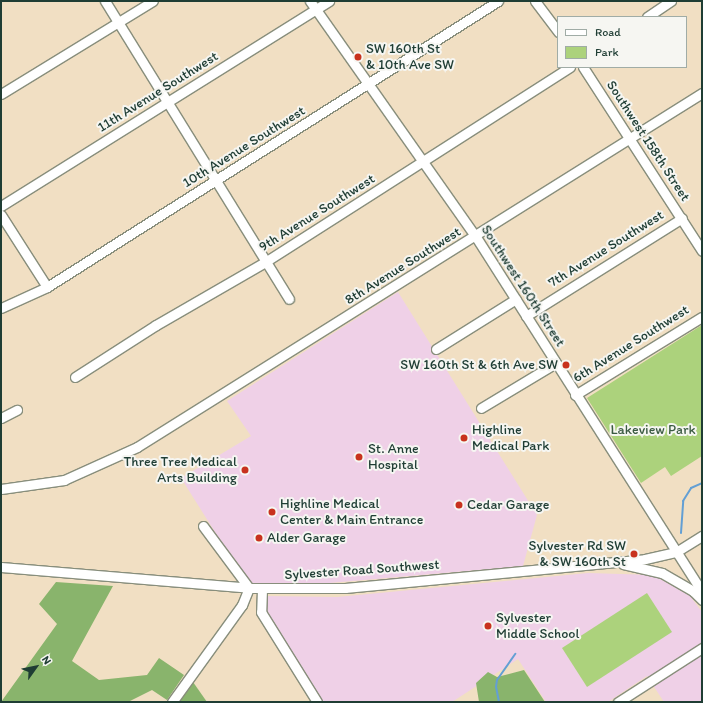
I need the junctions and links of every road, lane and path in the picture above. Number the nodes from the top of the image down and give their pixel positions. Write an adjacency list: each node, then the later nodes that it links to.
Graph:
1 (105, 1): 10 (street)
2 (153, 1): 10 (street)
3 (310, 1): 8 (street, Southwest 160th Street)
4 (329, 1): 8 (street, 11th Avenue Southwest)
5 (498, 1): 14 (street, 10th Avenue Southwest)
6 (535, 1): 11 (street)
7 (672, 1): 9 (street)
8 (316, 10): 14 (street, Southwest 160th Street); 17 (street, 11th Avenue Southwest)
9 (649, 16)
10 (118, 23): 16 (street); 17 (street)
11 (557, 31)
12 (568, 68): 19 (street, 9th Avenue Southwest)
13 (584, 68): 18 (street, Southwest 158th Street)
14 (369, 85): 19 (street, Southwest 160th Street); 20 (street, 10th Avenue Southwest)
15 (702, 92): 18 (street, 8th Avenue Southwest)
16 (1, 94)
17 (167, 103): 20 (street); 21 (street, 11th Avenue Southwest)
18 (631, 138): 23 (street, Southwest 158th Street); 24 (street, 8th Avenue Southwest)
19 (423, 163): 24 (street, Southwest 160th Street); 26 (street, 9th Avenue Southwest)
20 (216, 182): 26 (street); 27 (street, 10th Avenue Southwest)
21 (1, 206)
22 (1, 215): 27 (street)
23 (682, 218): 25 (street, Southwest 158th Street); 31 (street, 7th Avenue Southwest)
24 (476, 237): 29 (street, Southwest 160th Street); 40 (street, 8th Avenue Southwest)
25 (702, 251)
26 (265, 262): 28 (street); 35 (street, 9th Avenue Southwest)
27 (47, 287): 30 (street, 10th Avenue Southwest)
28 (289, 299)
29 (516, 299): 31 (street, Southwest 160th Street); 33 (street)
30 (1, 308)
31 (526, 316): 34 (street, Southwest 160th Street)
32 (702, 317): 36 (street, 6th Avenue Southwest)
33 (436, 349)
34 (556, 363): 36 (street, Southwest 160th Street); 37 (street, 6th Avenue Southwest)
35 (75, 377)
36 (576, 395): 43 (street, Southwest 160th Street)
37 (480, 408)
38 (17, 410): 39 (street)
39 (1, 418)
40 (1, 489)
41 (203, 526): 46 (street)
42 (702, 536): 43 (street)
43 (676, 552): 44 (street, Sylvester Road Southwest); 48 (street, Southwest 160th Street)
44 (612, 563): 47 (street, Sylvester Road Southwest); 49 (street)
45 (1, 567): 46 (street, Sylvester Road Southwest)
46 (248, 588): 47 (street, Sylvester Road Southwest); 51 (street)
47 (262, 589): 52 (street)
48 (702, 592)
49 (702, 600)
50 (702, 648): 53 (street)
51 (172, 702)
52 (316, 702)
53 (618, 702)

